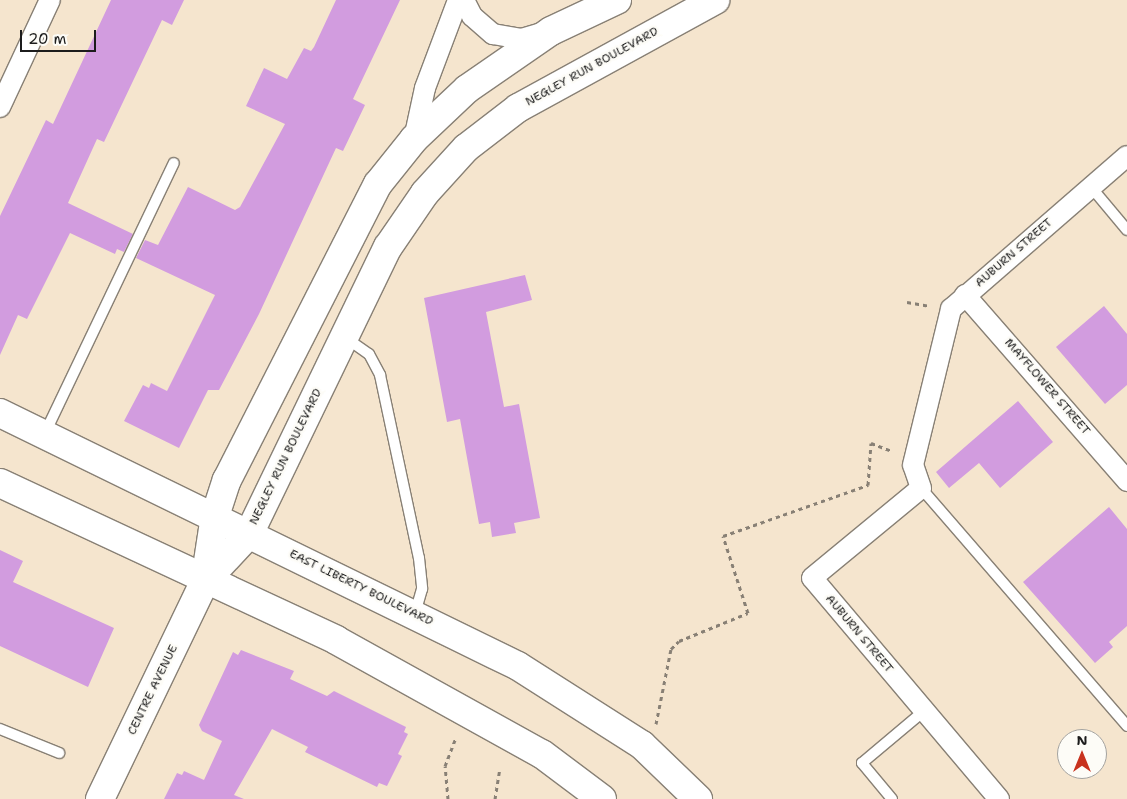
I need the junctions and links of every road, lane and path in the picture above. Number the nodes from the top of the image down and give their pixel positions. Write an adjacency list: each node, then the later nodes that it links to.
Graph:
1 (50, 0): 7 (street)
2 (458, 0): 8 (street)
3 (464, 0): 6 (street)
4 (617, 0): 6 (main road)
5 (714, 0): 16 (main road, NEGLEY RUN BOULEVARD)
6 (551, 31): 8 (main road)
7 (0, 107)
8 (414, 139): 23 (main road)
9 (1127, 156): 11 (street, AUBURN STREET)
10 (174, 164): 18 (lane)
11 (1091, 187): 12 (lane); 13 (street, AUBURN STREET)
12 (1127, 230)
13 (965, 295): 20 (street, MAYFLOWER STREET); 22 (street, AUBURN STREET)
14 (907, 302): 15 (path)
15 (930, 306)
16 (345, 337): 24 (main road, NEGLEY RUN BOULEVARD); 26 (lane)
17 (0, 414): 18 (main road, EAST LIBERTY BOULEVARD)
18 (44, 434): 23 (main road, EAST LIBERTY BOULEVARD)
19 (895, 452): 31 (path)
20 (1127, 481)
21 (0, 483): 25 (main road)
22 (921, 488): 27 (street, AUBURN STREET); 28 (lane, AUBURN STREET)
23 (215, 516): 24 (main road, EAST LIBERTY BOULEVARD); 25 (main road)
24 (249, 534): 25 (main road, NEGLEY RUN BOULEVARD); 26 (main road, EAST LIBERTY BOULEVARD)
25 (205, 580): 34 (main road, CENTRE AVENUE); 37 (main road)
26 (415, 614): 38 (main road, EAST LIBERTY BOULEVARD)
27 (924, 711): 39 (lane); 40 (street, AUBURN STREET)
28 (1127, 726)
29 (0, 730): 32 (lane)
30 (458, 734): 35 (path)
31 (654, 734)
32 (59, 753)
33 (500, 769): 36 (path)
34 (100, 799)
35 (448, 799)
36 (495, 799)
37 (602, 799)
38 (698, 799)
39 (892, 799)
40 (999, 799)

